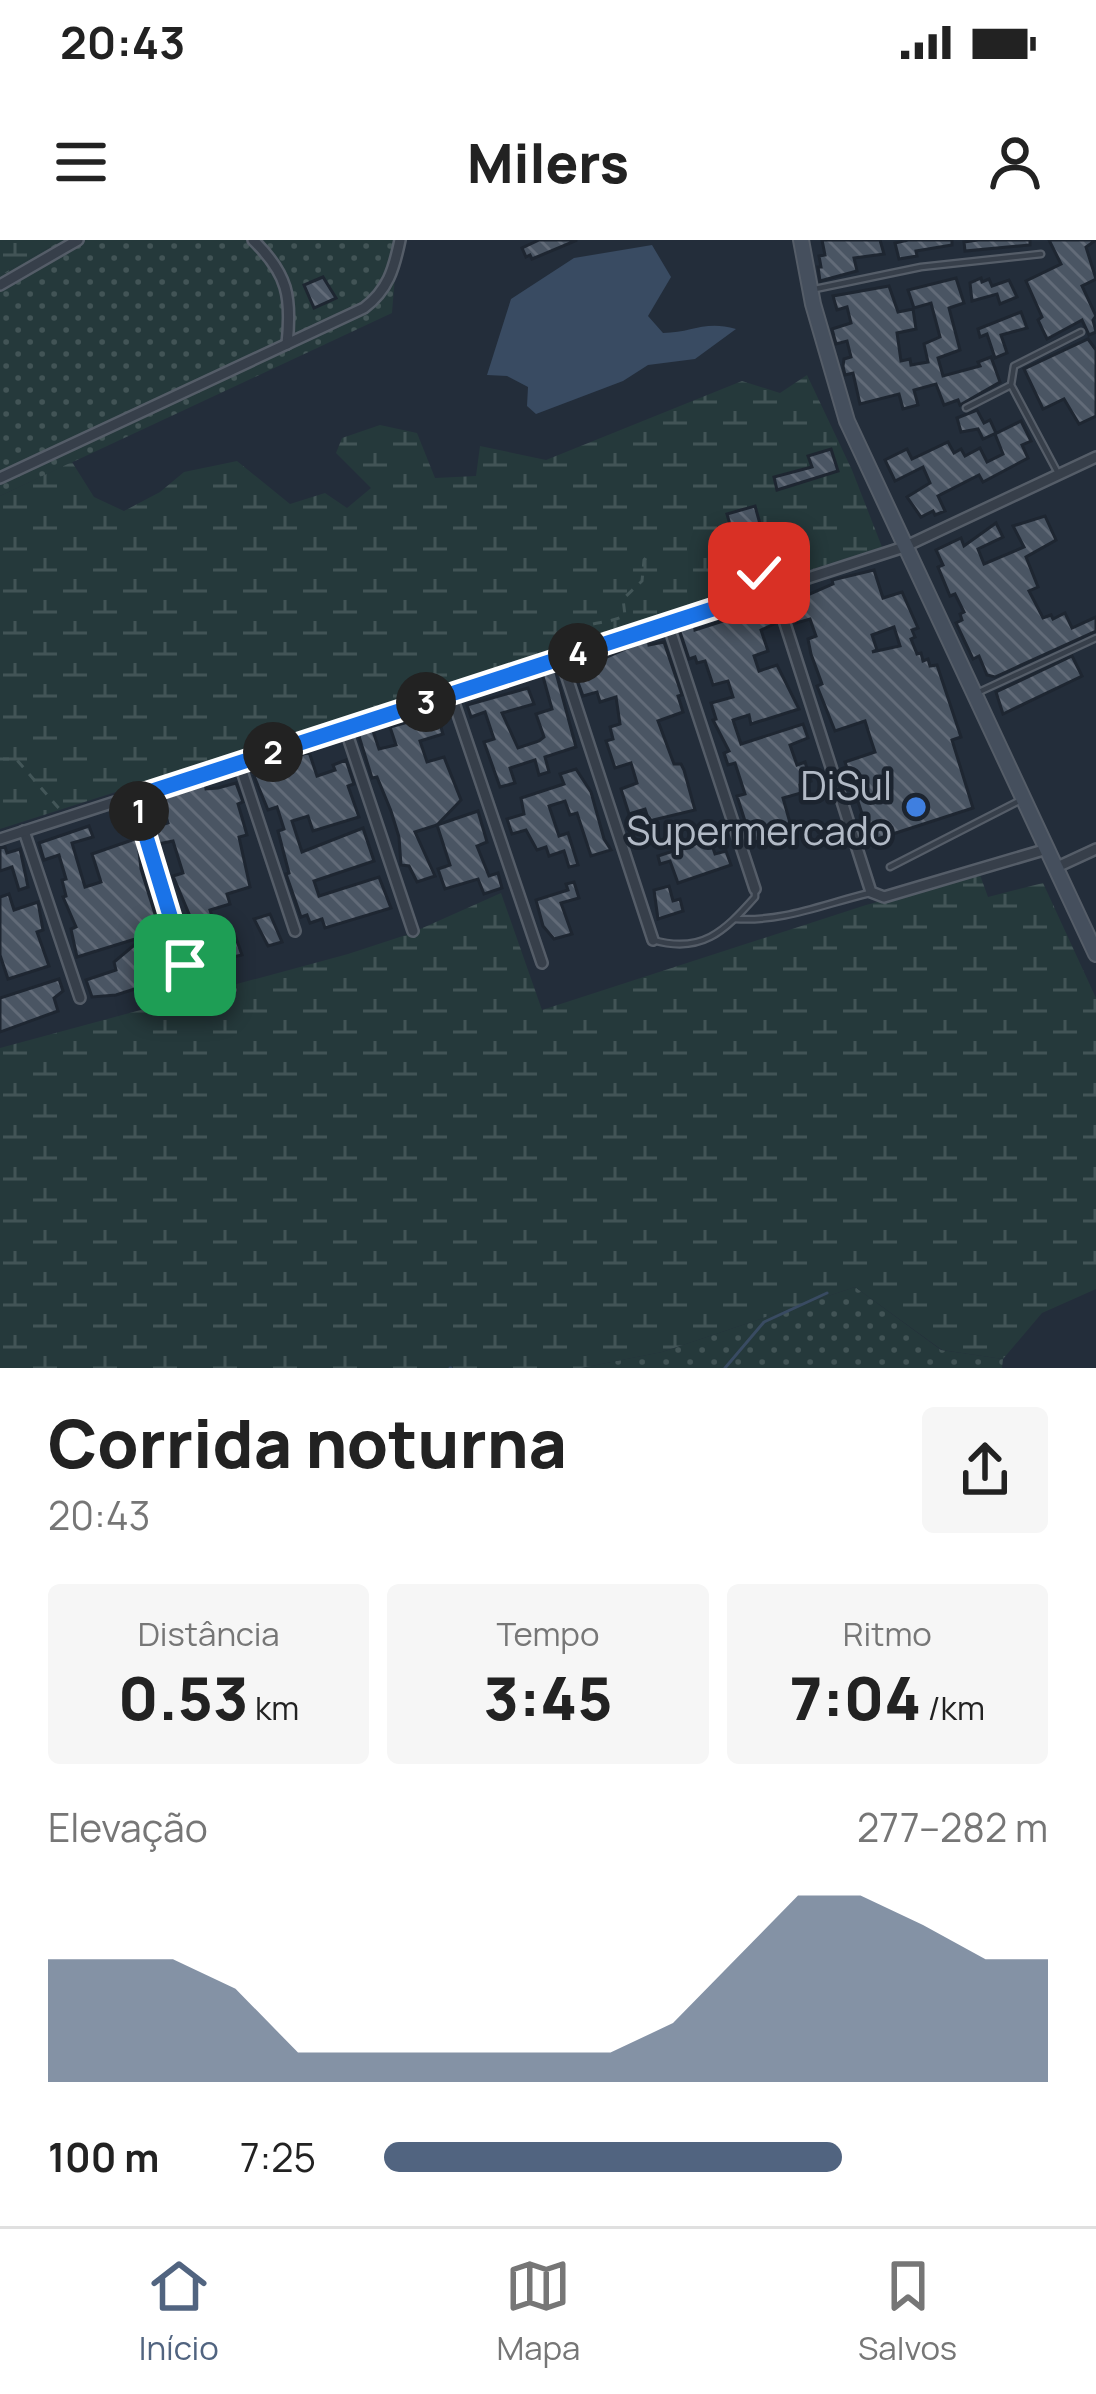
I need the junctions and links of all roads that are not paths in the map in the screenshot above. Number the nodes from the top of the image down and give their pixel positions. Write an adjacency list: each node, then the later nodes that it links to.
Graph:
1 (78, 240): 6 (street)
2 (253, 240): 9 (street)
3 (400, 240): 9 (street)
4 (801, 240): 7 (main road)
5 (1040, 254): 7 (lane)
6 (0, 285)
7 (810, 290): 16 (main road)
8 (1081, 332): 10 (lane)
9 (287, 344): 14 (street)
10 (1011, 385): 11 (lane); 13 (lane)
11 (966, 408)
12 (1096, 457): 13 (street)
13 (1059, 475): 16 (street)
14 (0, 478)
15 (739, 545): 17 (lane)
16 (904, 547): 17 (street); 22 (main road)
17 (770, 591): 18 (street); 34 (street)
18 (668, 624): 20 (street); 33 (street)
19 (1096, 638): 22 (lane)
20 (565, 657): 21 (street); 38 (street)
21 (451, 694): 23 (street); 40 (street)
22 (974, 694): 26 (main road)
23 (345, 728): 24 (street); 37 (street)
24 (239, 763): 25 (street); 36 (street)
25 (134, 797): 27 (street); 41 (street)
26 (1023, 799): 29 (main road); 31 (lane)
27 (24, 831): 28 (street); 42 (street)
28 (0, 839)
29 (1046, 849): 32 (main road); 34 (street)
30 (1096, 849): 32 (street)
31 (890, 867)
32 (1055, 868): 39 (main road)
33 (755, 889): 35 (lane)
34 (871, 892): 35 (lane)
35 (735, 919): 38 (lane)
36 (295, 931)
37 (413, 931)
38 (652, 940)
39 (1096, 954)
40 (542, 963)
41 (185, 965)
42 (80, 998)

